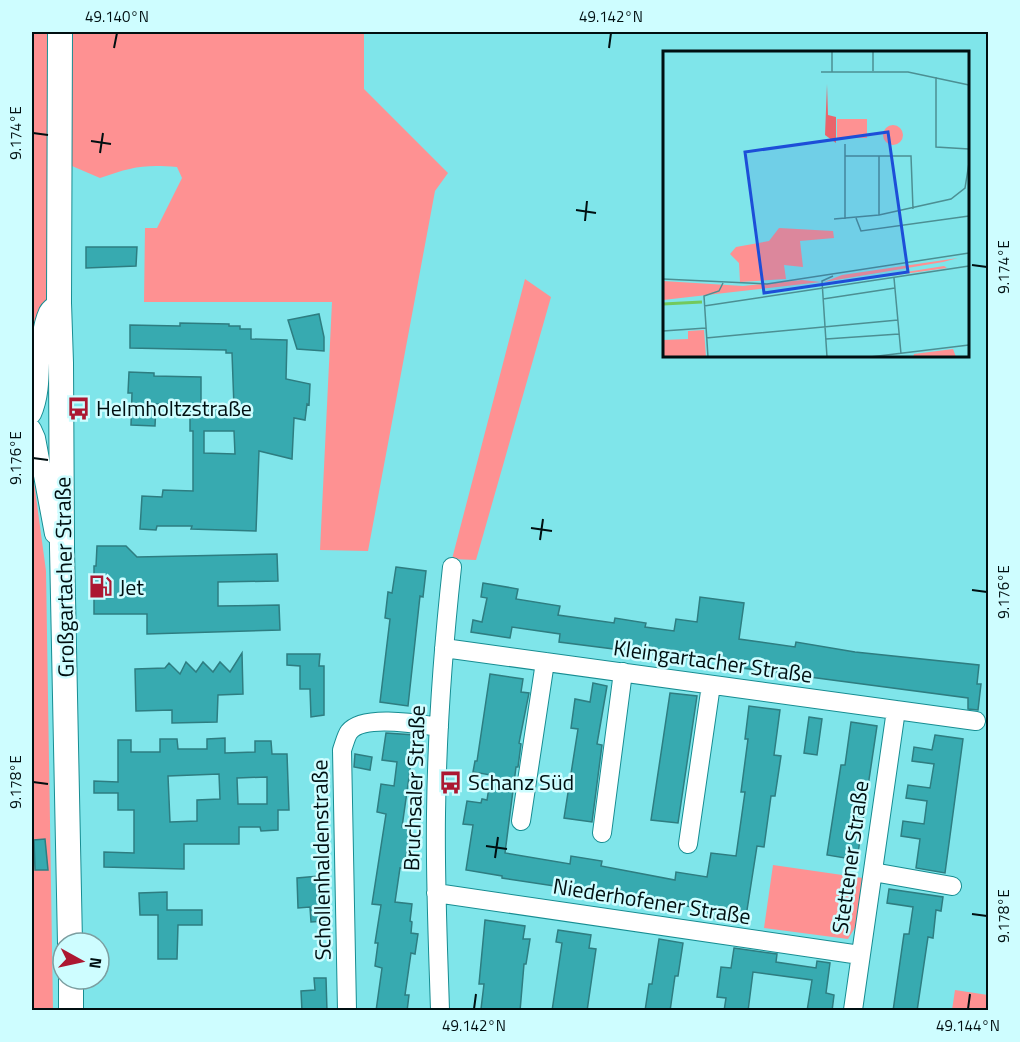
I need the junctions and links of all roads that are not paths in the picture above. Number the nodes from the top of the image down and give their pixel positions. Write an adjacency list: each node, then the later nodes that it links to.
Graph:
1 (60, 32): 2 (main road, Großgartacher Straße)
2 (59, 303): 3 (street); 5 (main road, Großgartacher Straße)
3 (32, 414)
4 (32, 429): 5 (street)
5 (62, 548): 20 (main road, Großgartacher Straße)
6 (452, 567): 7 (street, Bruchsaler Straße)
7 (444, 648): 8 (street, Kleingartacher Straße); 13 (street, Bruchsaler Straße)
8 (545, 662): 9 (street, Kleingartacher Straße); 14 (street)
9 (622, 672): 10 (street, Kleingartacher Straße); 15 (street)
10 (711, 685): 11 (street, Kleingartacher Straße); 16 (street)
11 (896, 710): 12 (street, Kleingartacher Straße); 17 (street, Stettener Straße)
12 (976, 721)
13 (439, 727): 19 (street, Bruchsaler Straße); 24 (street, Schollenhaldenstraße)
14 (521, 821)
15 (602, 833)
16 (688, 844)
17 (873, 872): 18 (street); 21 (street, Stettener Straße)
18 (952, 886)
19 (436, 893): 21 (street, Niederhofener Straße); 25 (street, Bruchsaler Straße)
20 (70, 931)
21 (860, 955): 26 (street, Stettener Straße)
22 (71, 991): 23 (main road)
23 (71, 1011)
24 (347, 1011)
25 (440, 1011)
26 (853, 1011)

